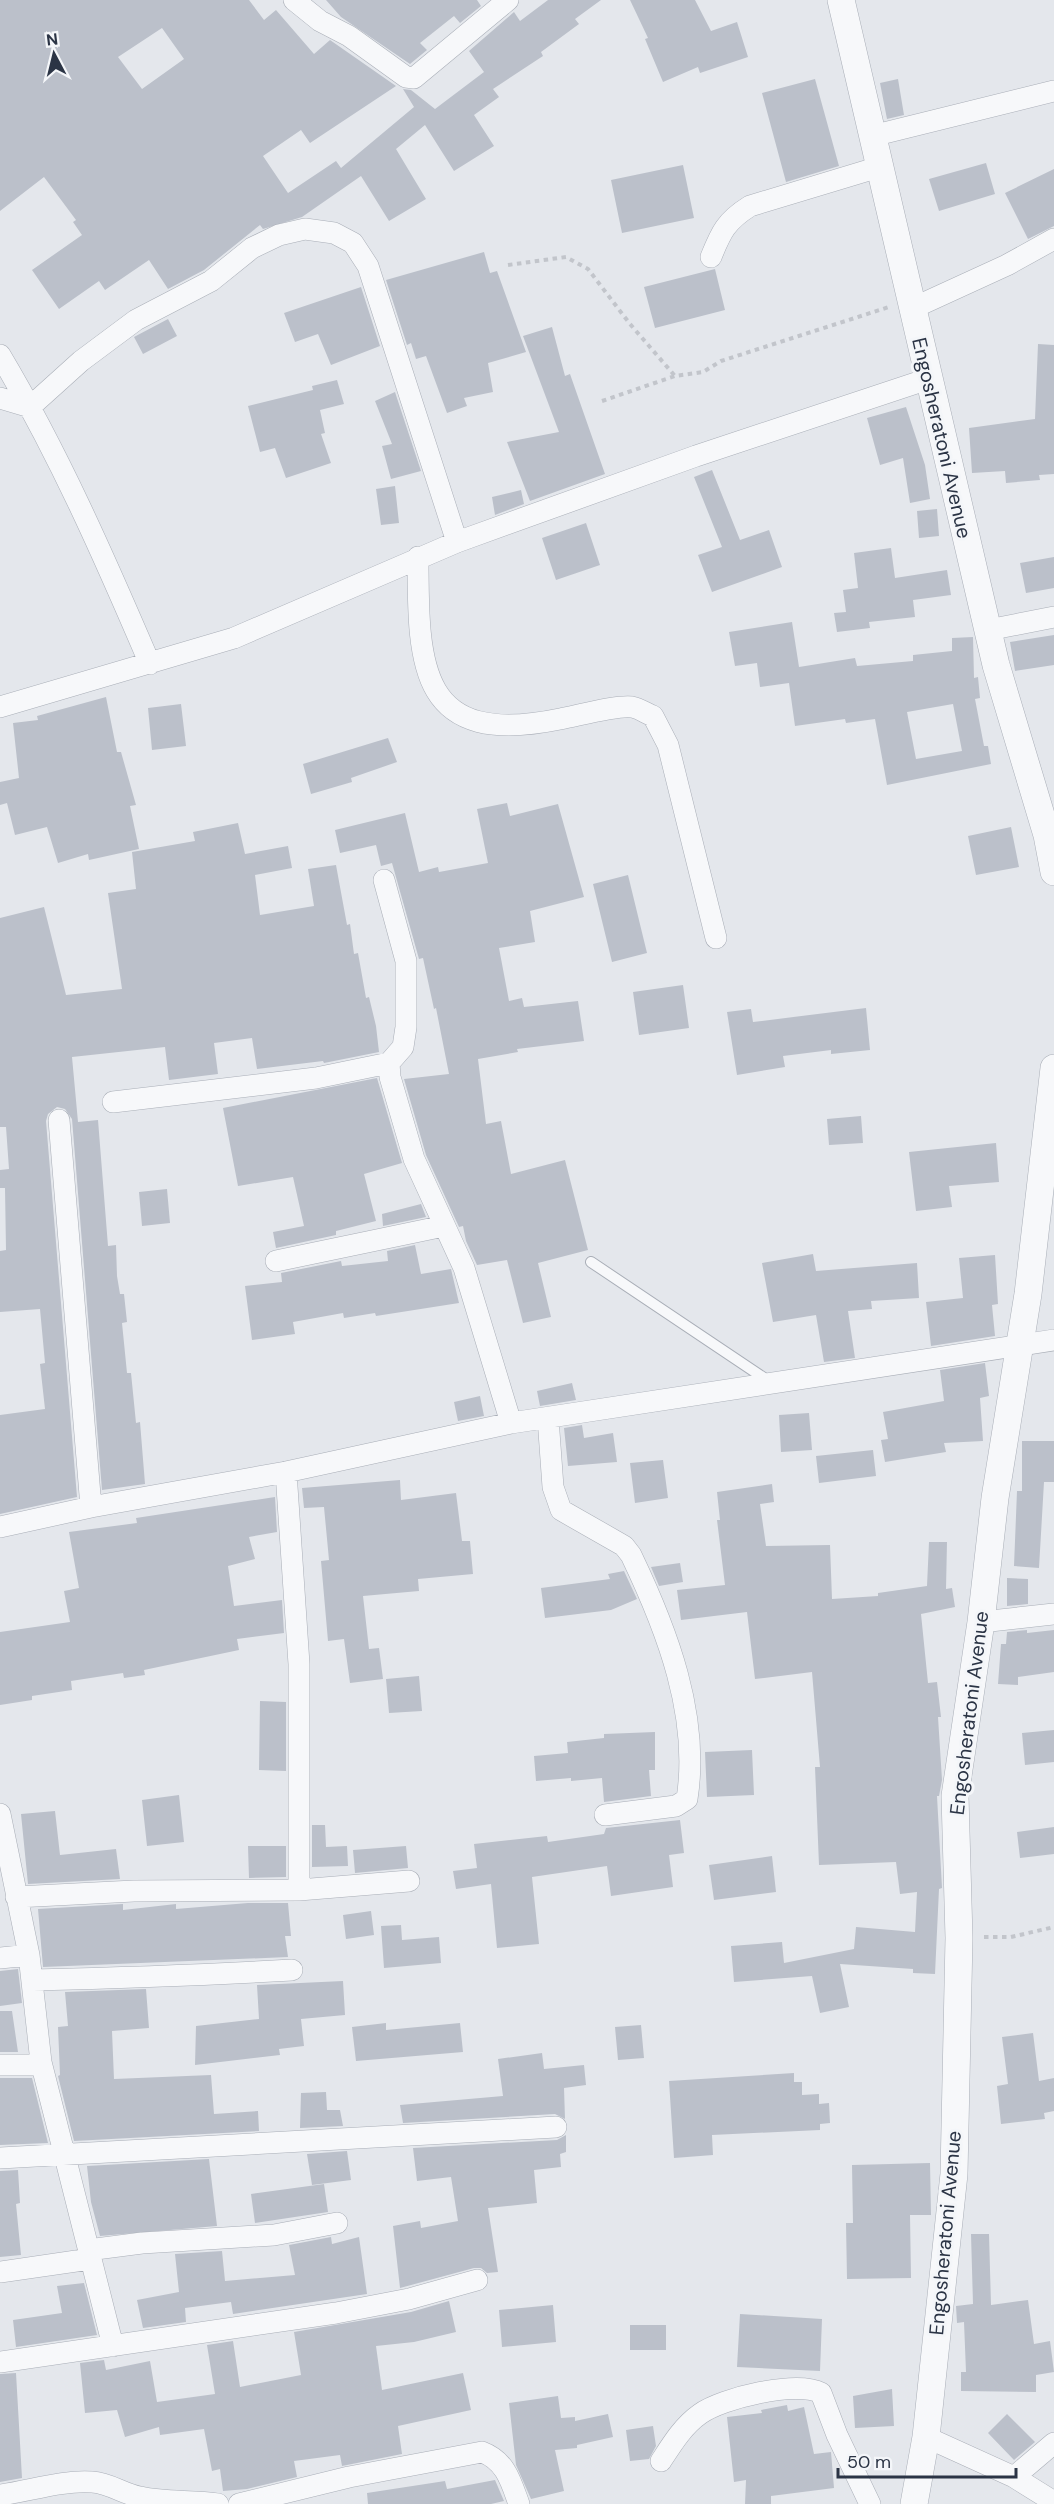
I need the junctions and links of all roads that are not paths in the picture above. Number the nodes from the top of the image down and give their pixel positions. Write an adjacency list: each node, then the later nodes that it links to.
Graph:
1 (294, 0): 2 (street)
2 (508, 0)
3 (841, 0): 5 (street, Engosheratoni Avenue)
4 (1054, 91): 5 (street)
5 (872, 136): 6 (street, Engosheratoni Avenue)
6 (879, 167): 8 (street); 9 (street, Engosheratoni Avenue)
7 (1054, 239): 9 (street)
8 (711, 257)
9 (910, 305): 11 (street, Engosheratoni Avenue)
10 (0, 355): 13 (street)
11 (928, 379): 14 (street); 17 (street, Engosheratoni Avenue)
12 (0, 398): 13 (street)
13 (30, 407): 14 (street); 18 (street)
14 (457, 542): 15 (street)
15 (418, 557): 18 (street); 22 (street)
16 (1054, 617): 17 (street)
17 (988, 630): 20 (street, Engosheratoni Avenue)
18 (150, 664): 19 (street)
19 (0, 707)
20 (1054, 872)
21 (384, 880): 23 (street)
22 (716, 938)
23 (389, 1063): 25 (street); 27 (street)
24 (1054, 1068): 31 (street, Engosheratoni Avenue)
25 (113, 1102)
26 (59, 1120): 36 (street)
27 (444, 1226): 28 (street); 34 (street)
28 (276, 1261)
29 (591, 1263): 32 (lane)
30 (1054, 1340): 31 (street)
31 (1020, 1347): 32 (street); 39 (street, Engosheratoni Avenue)
32 (773, 1384): 33 (street)
33 (548, 1418): 34 (street); 41 (street)
34 (511, 1423): 35 (street)
35 (286, 1472): 36 (street); 43 (street)
36 (91, 1507): 37 (street)
37 (0, 1527)
38 (1054, 1614): 39 (street)
39 (981, 1622): 60 (street, Engosheratoni Avenue)
40 (0, 1814): 44 (street)
41 (605, 1815)
42 (409, 1881): 43 (street)
43 (299, 1890): 44 (street)
44 (16, 1897): 45 (street)
45 (29, 1955): 46 (street); 48 (street)
46 (0, 1958)
47 (291, 1970): 48 (street)
48 (33, 1980): 50 (street)
49 (0, 2065): 50 (street)
50 (41, 2065): 52 (street)
51 (556, 2127): 52 (street)
52 (64, 2154): 53 (street); 55 (street)
53 (0, 2158)
54 (337, 2223): 55 (street)
55 (89, 2254): 56 (street); 58 (street)
56 (0, 2272)
57 (477, 2280): 58 (street)
58 (113, 2346): 59 (street)
59 (0, 2362)
60 (926, 2438): 63 (street); 66 (street, Engosheratoni Avenue)
61 (1054, 2444): 63 (street)
62 (661, 2461): 70 (street)
63 (1014, 2478): 65 (street)
64 (0, 2495): 67 (street)
65 (1054, 2502)
66 (910, 2503)
67 (218, 2504)
68 (239, 2504): 69 (street)
69 (519, 2504)
70 (870, 2504)

